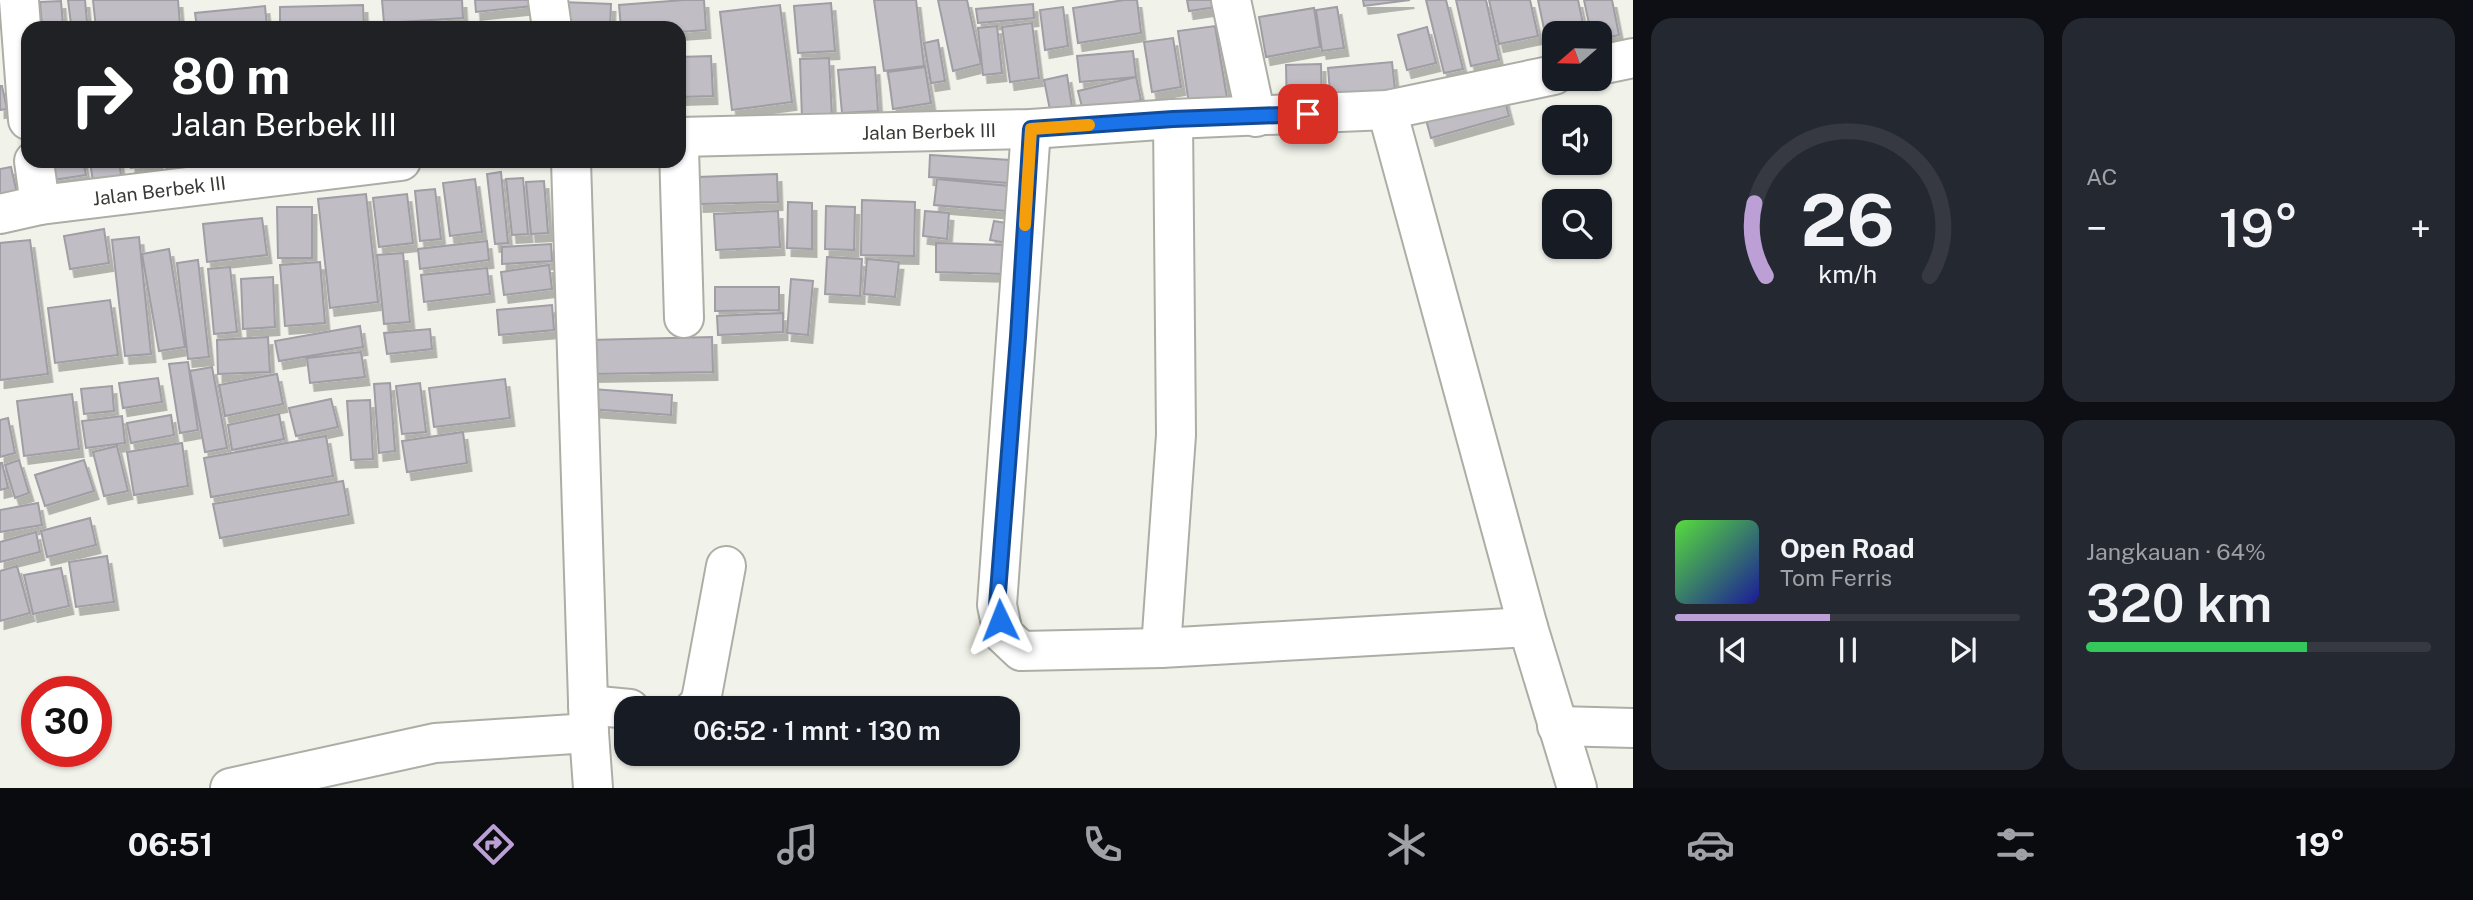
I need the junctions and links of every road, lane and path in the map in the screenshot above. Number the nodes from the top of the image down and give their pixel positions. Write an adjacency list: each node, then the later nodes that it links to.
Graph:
1 (19, 0): 5 (street)
2 (548, 0): 4 (street)
3 (1231, 0): 10 (street)
4 (551, 21)
5 (21, 27)
6 (1633, 58): 7 (street)
7 (1612, 62)
8 (1542, 78): 9 (street, Jalan Berbek III)
9 (1387, 110): 10 (street, Jalan Berbek III); 22 (street)
10 (1256, 117): 11 (street, Jalan Berbek III)
11 (1173, 119): 12 (street, Jalan Berbek III); 23 (street)
12 (1031, 129): 13 (street, Jalan Berbek III); 23 (street)
13 (686, 137)
14 (35, 168): 18 (street)
15 (344, 168): 18 (street, Jalan Berbek III)
16 (571, 168): 26 (street)
17 (680, 168): 20 (street)
18 (40, 205): 19 (street, Jalan Berbek III)
19 (0, 214)
20 (684, 318)
21 (726, 566): 24 (street)
22 (1528, 627): 23 (street); 27 (street)
23 (1161, 648)
24 (702, 696)
25 (614, 713): 26 (street)
26 (589, 719): 29 (street); 30 (street)
27 (1557, 726): 28 (street); 31 (street)
28 (1633, 728)
29 (230, 788)
30 (593, 788)
31 (1577, 788)

